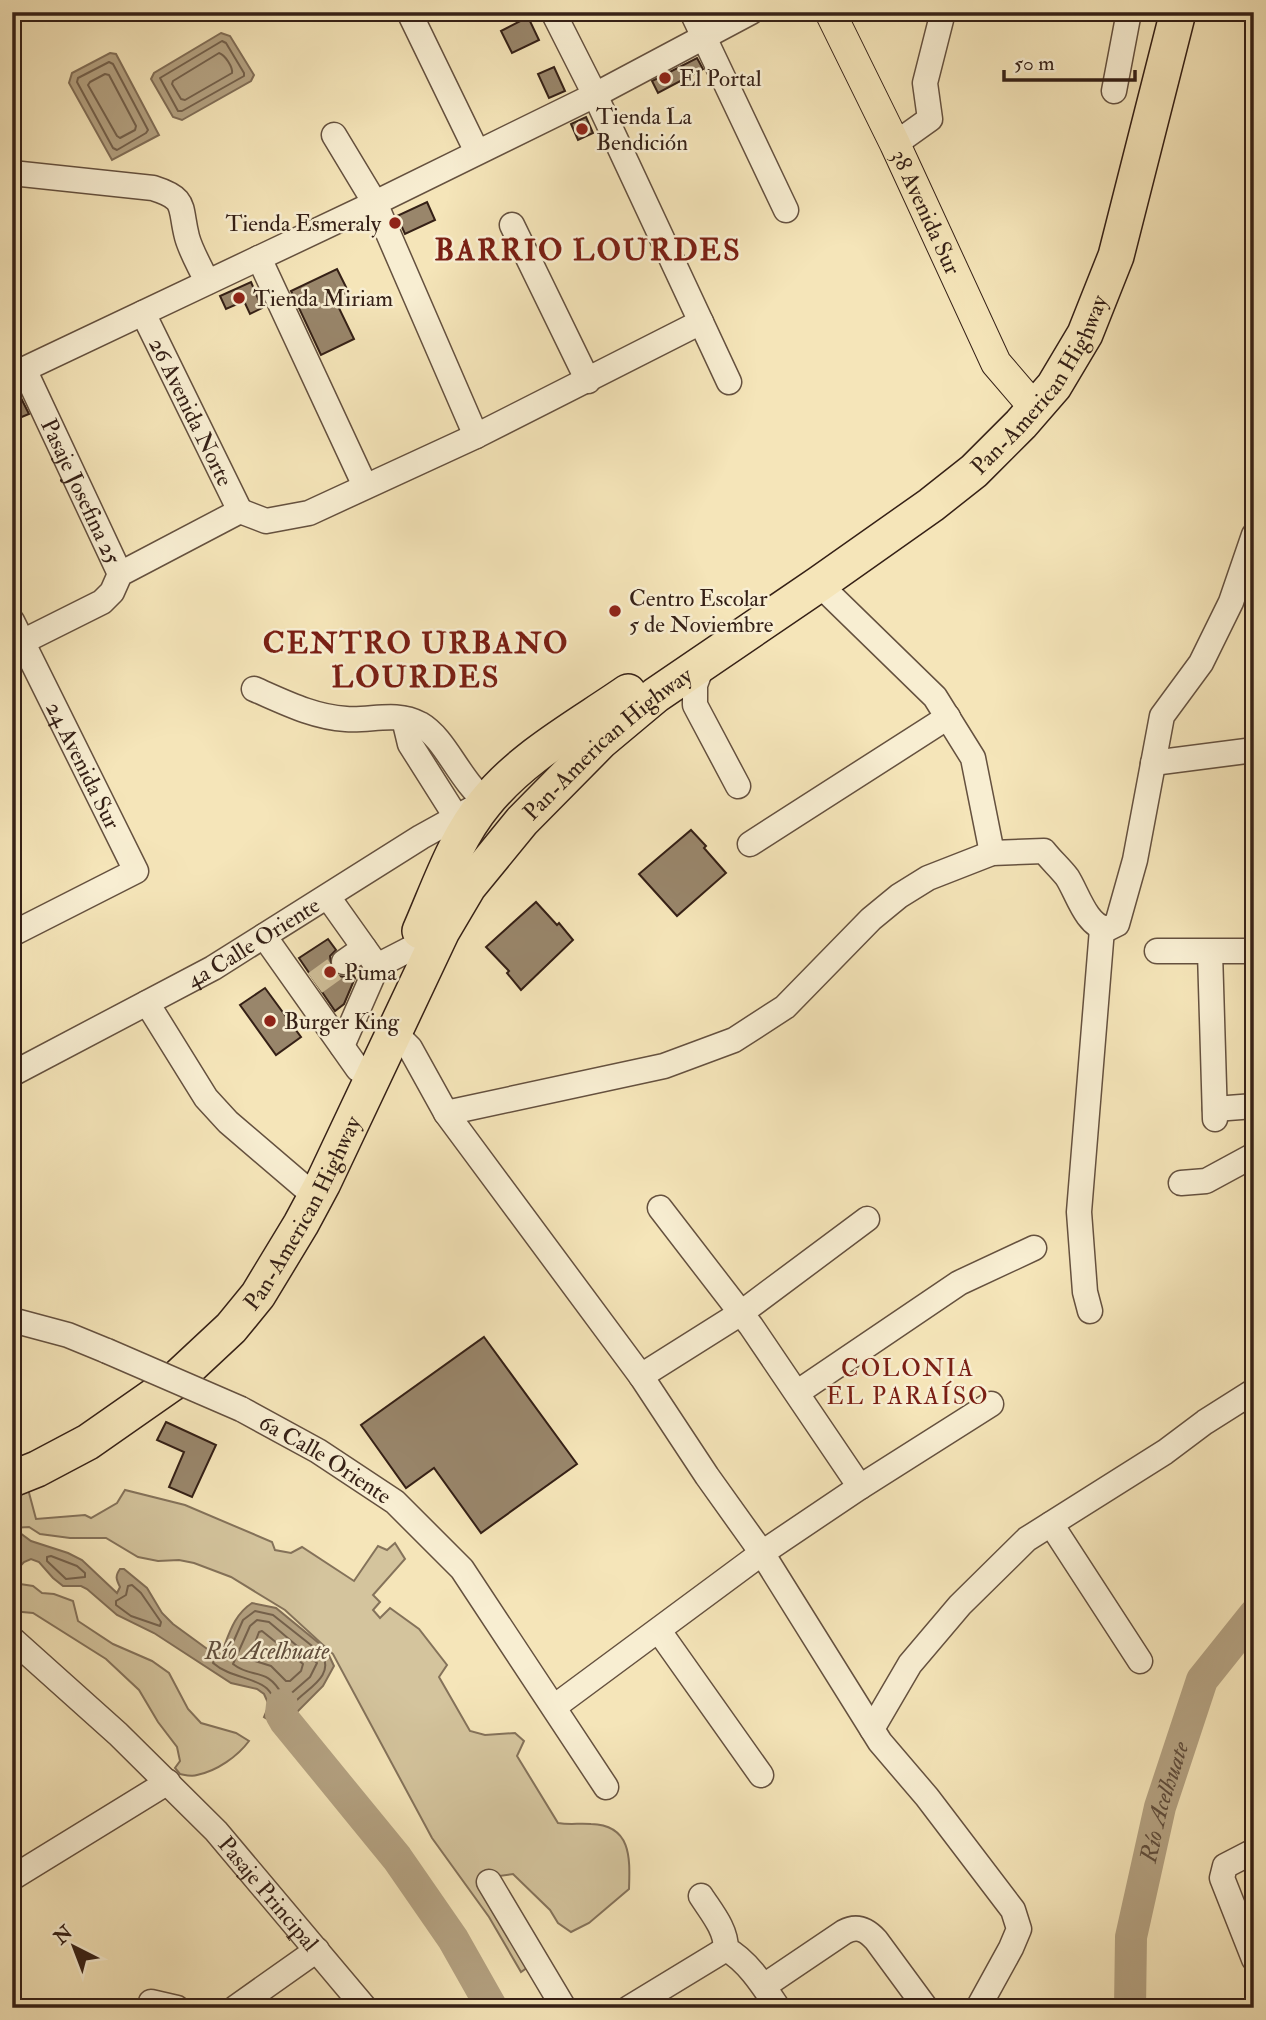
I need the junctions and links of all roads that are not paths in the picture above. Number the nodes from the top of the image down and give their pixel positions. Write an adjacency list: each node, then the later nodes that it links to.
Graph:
1 (409, 12): 15 (street)
2 (553, 12): 12 (street)
3 (692, 12): 10 (street)
4 (751, 12): 10 (street)
5 (830, 12): 14 (main road, 38 Avenida Sur)
6 (943, 12): 14 (street)
7 (1129, 12): 11 (street)
8 (1158, 12): 28 (highway, Pan-American Highway)
9 (1178, 12): 24 (highway, Pan-American Highway)
10 (704, 37): 12 (street); 18 (street)
11 (1114, 91)
12 (595, 95): 15 (street); 23 (street)
13 (334, 135): 17 (street)
14 (895, 144): 28 (main road, 38 Avenida Sur)
15 (477, 152): 17 (street)
16 (12, 173): 21 (street)
17 (375, 203): 20 (street); 29 (street)
18 (786, 211)
19 (512, 225): 26 (street)
20 (259, 258): 21 (street); 31 (street)
21 (207, 282): 22 (street)
22 (143, 313): 25 (street); 32 (street, 26 Avenida Norte)
23 (701, 322): 26 (street); 27 (street)
24 (1065, 371): 28 (highway); 30 (highway, Pan-American Highway)
25 (18, 372): 34 (street, Pasaje Josefina 25)
26 (588, 381): 29 (street)
27 (729, 382)
28 (1028, 401): 30 (highway); 46 (highway, Pan-American Highway)
29 (476, 436): 31 (street)
30 (1002, 443): 35 (highway, Pan-American Highway)
31 (365, 486): 32 (street)
32 (240, 511): 34 (street)
33 (1254, 535): 44 (street)
34 (120, 573): 36 (street)
35 (819, 584): 37 (highway, Pan-American Highway); 41 (street)
36 (16, 637): 52 (street, 24 Avenida Sur)
37 (704, 661): 39 (highway, Pan-American Highway); 40 (street)
38 (254, 689): 42 (street)
39 (656, 695): 40 (street); 47 (highway, Pan-American Highway)
40 (695, 705): 45 (street)
41 (948, 717): 48 (street); 49 (street)
42 (404, 719): 46 (street); 46 (street)
43 (1254, 750): 44 (street)
44 (1153, 763): 51 (street)
45 (738, 786)
46 (470, 816): 47 (highway); 50 (street, 4a Calle Oriente); 54 (highway, Pan-American Highway)
47 (505, 842): 60 (highway, Pan-American Highway)
48 (750, 844)
49 (992, 853): 51 (street); 64 (street)
50 (328, 897): 53 (street, 4a Calle Oriente); 58 (street)
51 (1102, 929): 71 (street)
52 (12, 934)
53 (264, 936): 59 (street, 4a Calle Oriente); 61 (street)
54 (412, 948): 58 (street); 61 (highway, Pan-American Highway)
55 (1157, 951): 57 (street)
56 (1254, 951): 57 (street)
57 (1210, 952): 63 (street)
58 (362, 959): 61 (street)
59 (147, 1003): 62 (street, 4a Calle Oriente); 67 (street)
60 (393, 1035): 64 (street); 79 (highway, Pan-American Highway)
61 (350, 1057): 67 (highway, Pan-American Highway)
62 (12, 1074)
63 (1254, 1106)
64 (446, 1114): 74 (street)
65 (1254, 1155): 66 (street)
66 (1181, 1183)
67 (304, 1187): 78 (highway, Pan-American Highway)
68 (660, 1208): 72 (street)
69 (867, 1219): 72 (street)
70 (1034, 1248): 76 (street)
71 (1090, 1311)
72 (741, 1313): 74 (street); 76 (street)
73 (12, 1320): 86 (street, 6a Calle Oriente, bridge)
74 (641, 1377): 82 (street)
75 (1254, 1391): 81 (street)
76 (798, 1392): 80 (street)
77 (991, 1404): 80 (street)
78 (12, 1461)
79 (12, 1479)
80 (860, 1487): 82 (street)
81 (1051, 1524): 85 (street); 87 (street)
82 (762, 1553): 83 (street); 87 (street)
83 (659, 1631): 86 (street); 88 (street)
84 (12, 1639): 89 (street, Pasaje Principal)
85 (1140, 1661)
86 (554, 1707): 90 (street, 6a Calle Oriente)
87 (872, 1728): 107 (street)
88 (761, 1775)
89 (168, 1782): 92 (street); 96 (street, Pasaje Principal)
90 (606, 1787)
91 (1254, 1851): 97 (street)
92 (12, 1878)
93 (489, 1882): 103 (street)
94 (701, 1896): 95 (street)
95 (726, 1949): 98 (street); 104 (street)
96 (317, 1950): 101 (street); 102 (street, Pasaje Principal)
97 (1254, 1959)
98 (764, 1986): 105 (street); 106 (street)
99 (151, 2002): 100 (street)
100 (177, 2008)
101 (235, 2008)
102 (365, 2008)
103 (564, 2008)
104 (629, 2008)
105 (778, 2008)
106 (926, 2008)
107 (978, 2008)

